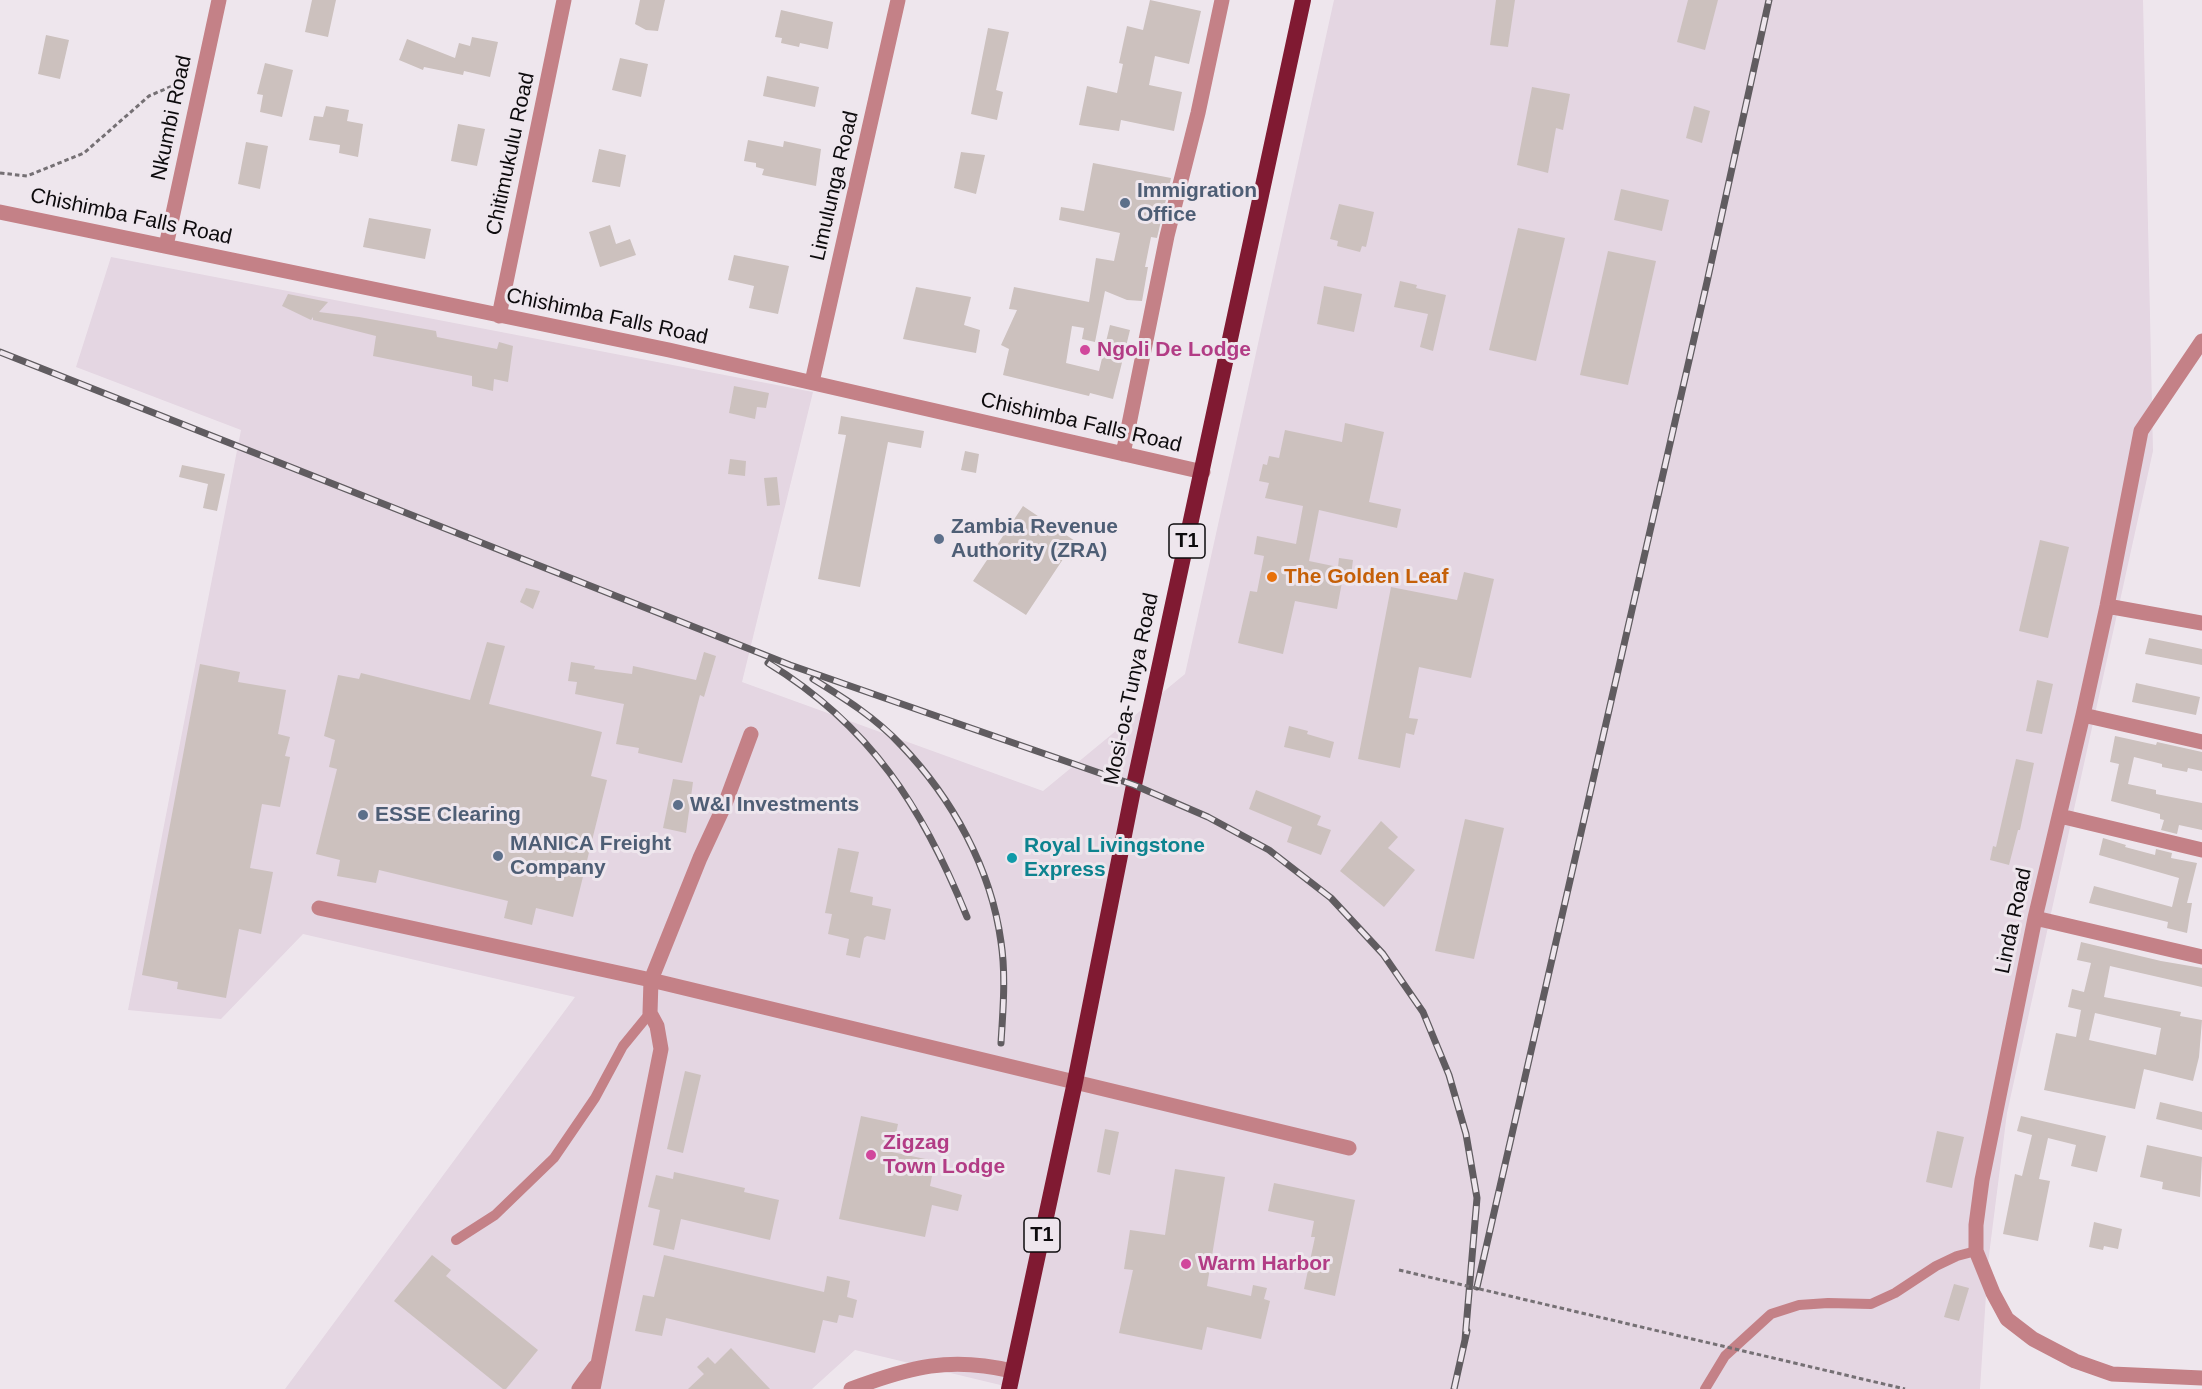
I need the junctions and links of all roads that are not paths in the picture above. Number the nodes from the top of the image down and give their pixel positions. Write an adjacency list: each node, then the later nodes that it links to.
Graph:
1 (219, 0): 7 (street, Nkumbi Road)
2 (564, 0): 8 (street, Chitimukulu Road)
3 (898, 0): 10 (street, Limulunga Road)
4 (1222, 0): 11 (street)
5 (1303, 0): 12 (highway, Mosi-oa-Tunya Road / T1)
6 (0, 212): 7 (street, Chishimba Falls Road)
7 (166, 246): 8 (street, Chishimba Falls Road)
8 (499, 316): 10 (street, Chishimba Falls Road)
9 (2202, 341): 13 (street, Linda Road)
10 (812, 382): 11 (street, Chishimba Falls Road)
11 (1123, 454): 12 (street, Chishimba Falls Road)
12 (1203, 472): 25 (highway, Mosi-oa-Tunya Road / T1)
13 (2107, 606): 14 (street); 15 (street, Linda Road)
14 (2202, 623)
15 (2083, 715): 17 (street); 18 (street, Linda Road)
16 (751, 734): 23 (street)
17 (2202, 741)
18 (2060, 816): 19 (street); 21 (street, Linda Road)
19 (2202, 850)
20 (319, 908): 23 (street)
21 (2035, 918): 22 (street); 28 (street, Linda Road)
22 (2202, 957)
23 (651, 980): 24 (street); 25 (street)
24 (650, 1013): 27 (lane); 29 (street)
25 (1075, 1082): 26 (street); 30 (highway, Mosi-oa-Tunya Road / T1)
26 (1349, 1148)
27 (456, 1240)
28 (1976, 1251): 31 (street, Linda Road); 36 (lane)
29 (596, 1365): 32 (street); 33 (street)
30 (1012, 1371): 34 (street); 35 (highway, Mosi-oa-Tunya Road / T1)
31 (2202, 1378)
32 (579, 1389)
33 (593, 1389)
34 (851, 1389)
35 (1009, 1389)
36 (1705, 1389)

